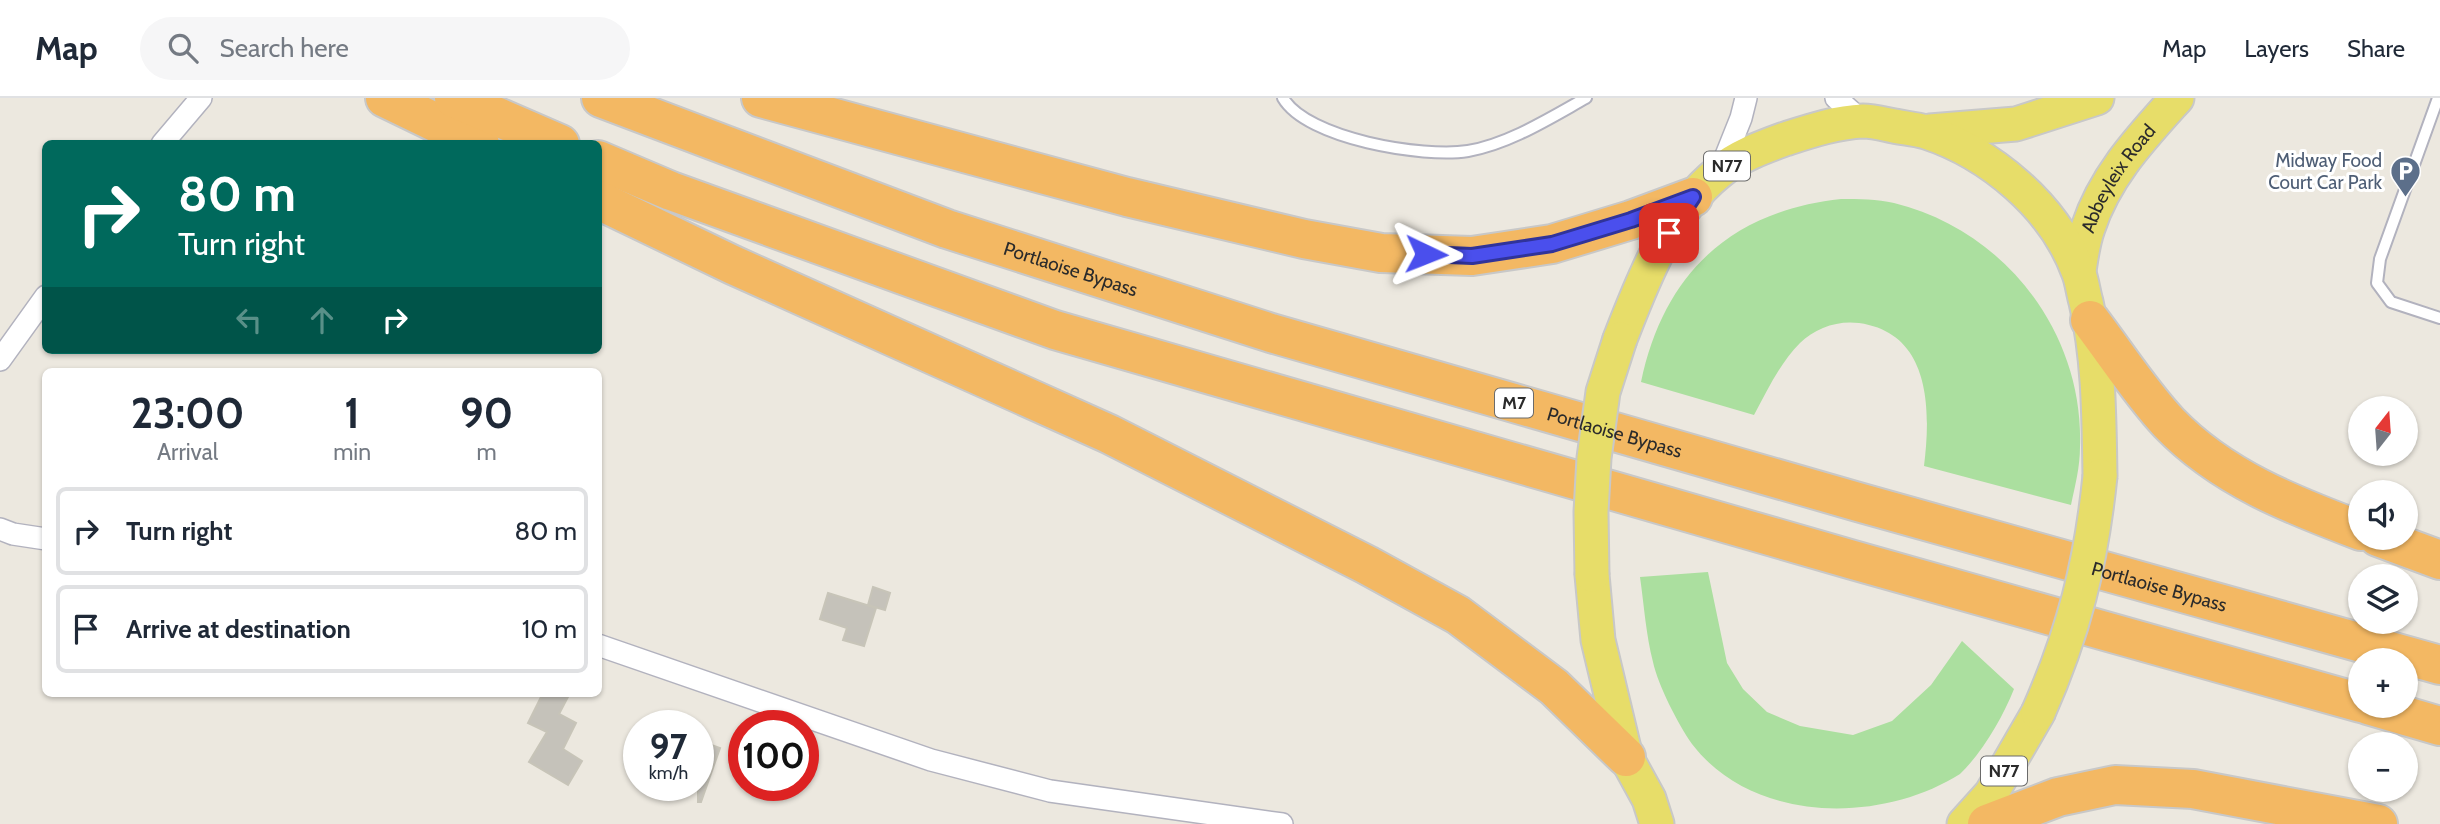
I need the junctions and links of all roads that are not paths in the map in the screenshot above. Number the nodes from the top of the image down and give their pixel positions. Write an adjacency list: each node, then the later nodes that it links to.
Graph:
1 (201, 98): 15 (street)
2 (384, 98): 16 (highway)
3 (454, 98): 17 (highway)
4 (601, 98): 33 (highway, Portlaoise Bypass / M7)
5 (761, 98): 20 (highway)
6 (1283, 98): 7 (lane)
7 (1586, 98)
8 (1746, 98): 19 (street)
9 (1836, 98): 13 (street)
10 (2097, 98): 14 (main road, N77)
11 (2177, 98): 22 (main road, Abbeyleix Road / N77)
12 (2438, 98): 24 (lane)
13 (1863, 121): 14 (main road, N77); 19 (main road, N77)
14 (1924, 131): 22 (main road, N77)
15 (165, 140)
16 (472, 140)
17 (551, 140)
18 (602, 162): 34 (highway)
19 (1720, 170): 20 (main road, N77)
20 (1693, 197): 37 (main road, N77, bridge)
21 (602, 203): 37 (highway)
22 (2079, 271): 25 (main road, N77)
23 (42, 302): 26 (street)
24 (2440, 318)
25 (2090, 320): 27 (highway); 41 (main road, N77, bridge)
26 (0, 360)
27 (2348, 526)
28 (0, 529): 29 (street)
29 (42, 538)
30 (2413, 550): 31 (highway)
31 (2440, 560)
32 (602, 646): 39 (street)
33 (2440, 665)
34 (2348, 699)
35 (2413, 718): 36 (highway)
36 (2440, 726)
37 (1626, 757): 38 (main road, N77)
38 (1653, 812): 40 (main road, N77)
39 (1282, 824)
40 (1676, 824)
41 (1964, 824)
42 (1987, 824): 43 (highway)
43 (2378, 824)

